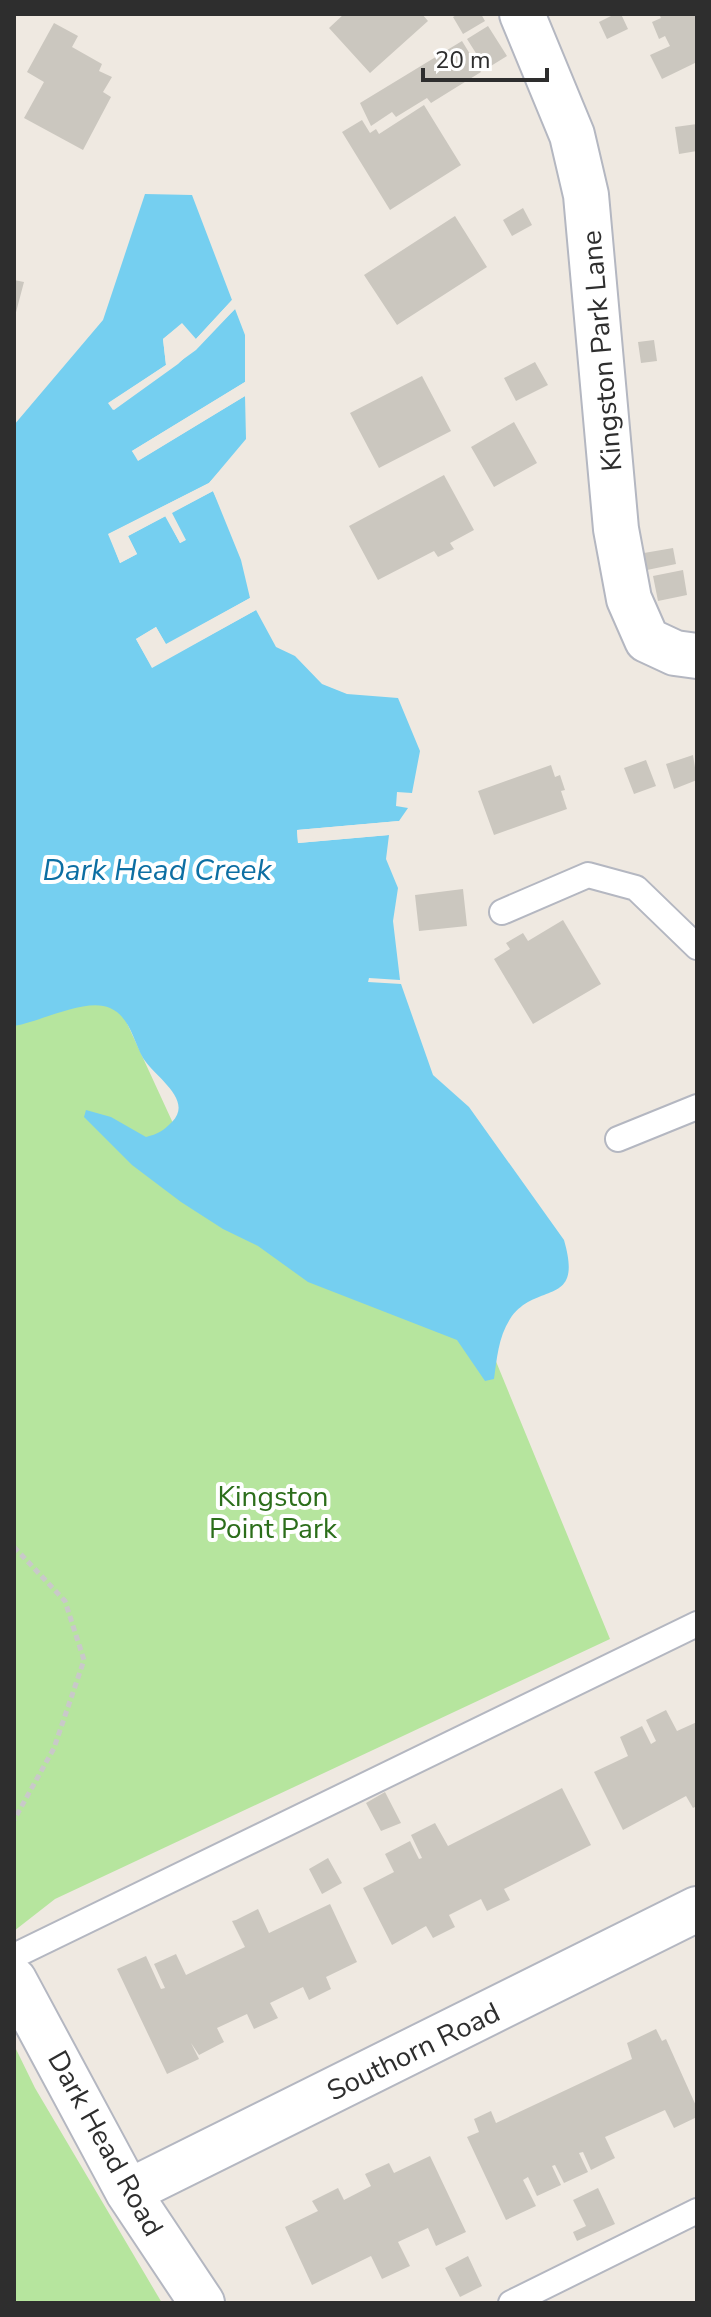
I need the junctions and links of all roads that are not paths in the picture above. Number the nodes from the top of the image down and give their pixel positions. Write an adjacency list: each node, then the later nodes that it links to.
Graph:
1 (522, 14): 2 (street, Kingston Park Lane)
2 (697, 656)
3 (502, 912): 4 (lane)
4 (697, 947)
5 (697, 1107): 6 (lane)
6 (618, 1139)
7 (697, 1624): 9 (lane)
8 (697, 1909): 11 (street, Southorn Road)
9 (14, 1956)
10 (14, 1980): 11 (street, Dark Head Road)
11 (128, 2192): 13 (street, Dark Head Road)
12 (697, 2211): 14 (lane)
13 (202, 2303)
14 (511, 2303)

